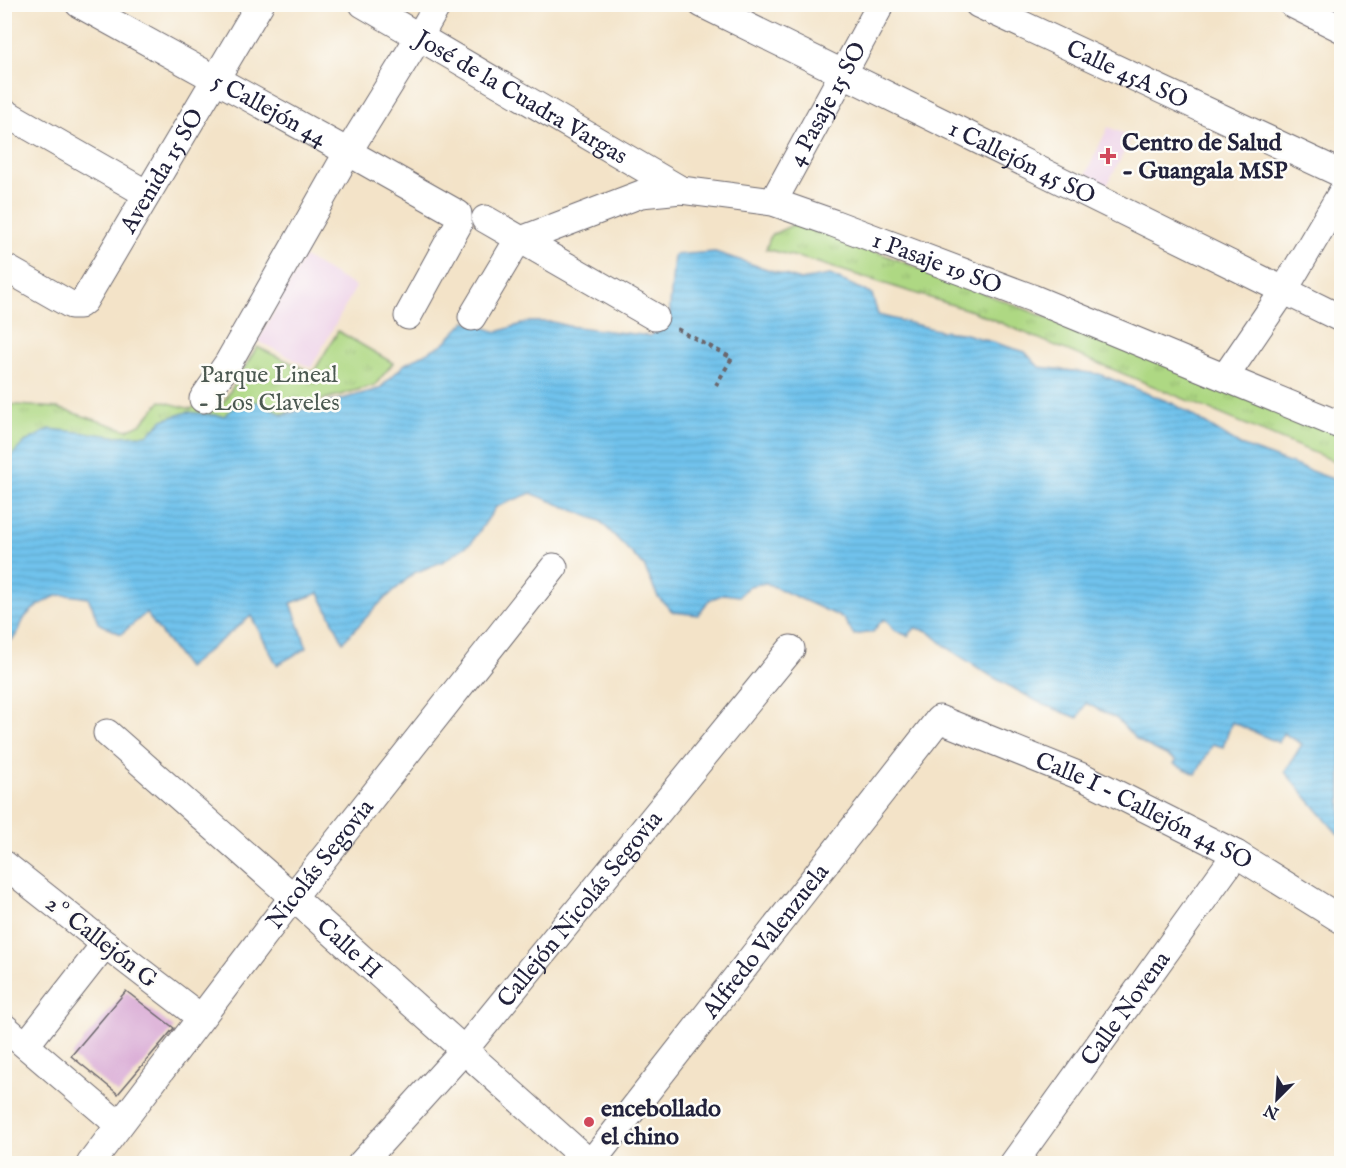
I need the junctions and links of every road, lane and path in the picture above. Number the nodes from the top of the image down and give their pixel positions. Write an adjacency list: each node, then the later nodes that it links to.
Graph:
1 (79, 4): 12 (street, 5 Callejón 44)
2 (260, 4): 12 (street, Avenida 15 SO)
3 (363, 4): 10 (street, José de la Cuadra Vargas)
4 (438, 4): 10 (street)
5 (702, 4): 11 (street, 1 Callejón 45 SO)
6 (881, 4): 11 (street, 4 Pasaje 15 SO)
7 (978, 4): 15 (street, Calle 45A SO)
8 (1292, 4): 9 (street)
9 (1341, 29)
10 (419, 37): 14 (street); 16 (street, José de la Cuadra Vargas)
11 (843, 74): 19 (street, 4 Pasaje 15 SO); 23 (street, 1 Callejón 45 SO)
12 (216, 80): 14 (street, 5 Callejón 44); 18 (street, Avenida 15 SO)
13 (4, 112): 18 (street)
14 (348, 152): 24 (street, 5 Callejón 44); 30 (street)
15 (1341, 174)
16 (681, 190): 19 (street, 1 Pasaje 19 SO); 21 (street, 1 Pasaje 19 SO)
17 (1341, 192): 23 (street)
18 (147, 194): 22 (street, Avenida 15 SO)
19 (773, 202): 28 (street, 1 Pasaje 19 SO)
20 (484, 219): 21 (street)
21 (521, 240): 25 (street); 26 (street)
22 (4, 267)
23 (1283, 292): 27 (street, 1 Callejón 45 SO); 28 (street)
24 (408, 316)
25 (472, 317)
26 (655, 317): 29 (path)
27 (1341, 319)
28 (1225, 377): 31 (street, 1 Pasaje 19 SO)
29 (716, 385)
30 (203, 399)
31 (1341, 426)
32 (554, 567): 38 (street, Nicolás Segovia)
33 (791, 649): 44 (street, Callejón Nicolás Segovia)
34 (939, 719): 36 (street, Calle I - Callejón 44 SO); 46 (street, Alfredo Valenzuela)
35 (107, 733): 38 (street, Calle H)
36 (1236, 854): 39 (street, Calle I - Callejón 44 SO); 49 (street, Calle Novena)
37 (4, 864): 40 (street, 2º Callejón G)
38 (294, 897): 41 (street, Nicolás Segovia); 44 (street, Calle H)
39 (1341, 920)
40 (105, 944): 41 (street, 2º Callejón G); 43 (street)
41 (200, 1017): 45 (street, Nicolás Segovia)
42 (4, 1027): 43 (street)
43 (26, 1045): 45 (street)
44 (464, 1050): 46 (street, Calle H); 48 (street, Callejón Nicolás Segovia)
45 (119, 1125): 47 (street, Nicolás Segovia)
46 (590, 1163)
47 (90, 1164)
48 (362, 1164)
49 (1013, 1164)

